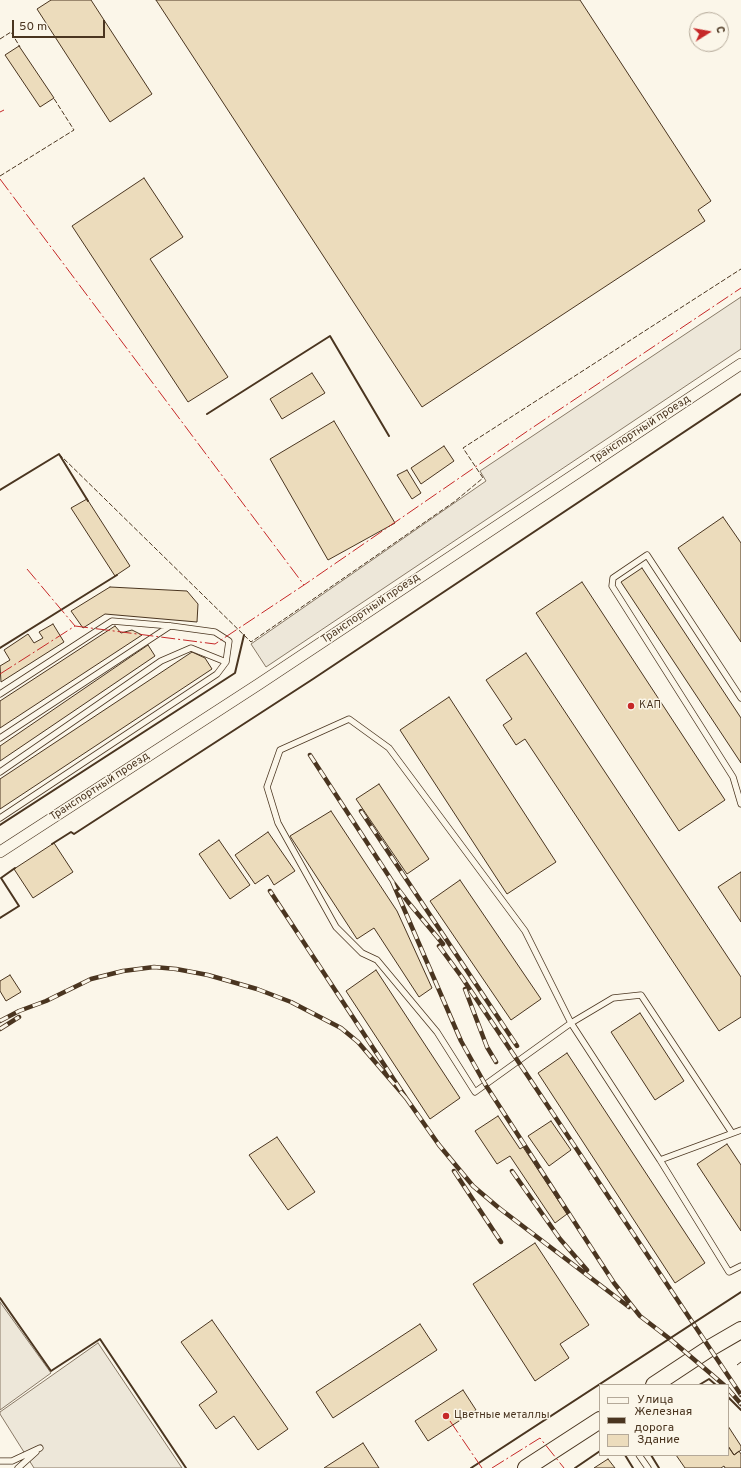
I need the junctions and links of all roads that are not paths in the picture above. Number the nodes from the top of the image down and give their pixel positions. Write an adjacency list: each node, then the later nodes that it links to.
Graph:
1 (741, 364): 10 (street, Транспортный проезд)
2 (171, 626): 3 (lane); 4 (lane); 6 (lane)
3 (226, 662): 7 (lane); 9 (lane)
4 (0, 694)
5 (741, 698): 8 (lane)
6 (0, 738)
7 (0, 772)
8 (741, 804)
9 (0, 818)
10 (0, 852)
11 (571, 1023): 11 (lane); 13 (lane); 14 (lane)
12 (741, 1130): 13 (lane)
13 (732, 1133): 14 (lane)
14 (660, 1160): 15 (lane)
15 (741, 1266)
16 (741, 1330): 17 (street)
17 (656, 1384)
18 (599, 1421): 21 (street)
19 (640, 1456): 23 (lane)
20 (0, 1461): 22 (lane)
21 (534, 1464)
22 (18, 1468)
23 (648, 1468)

